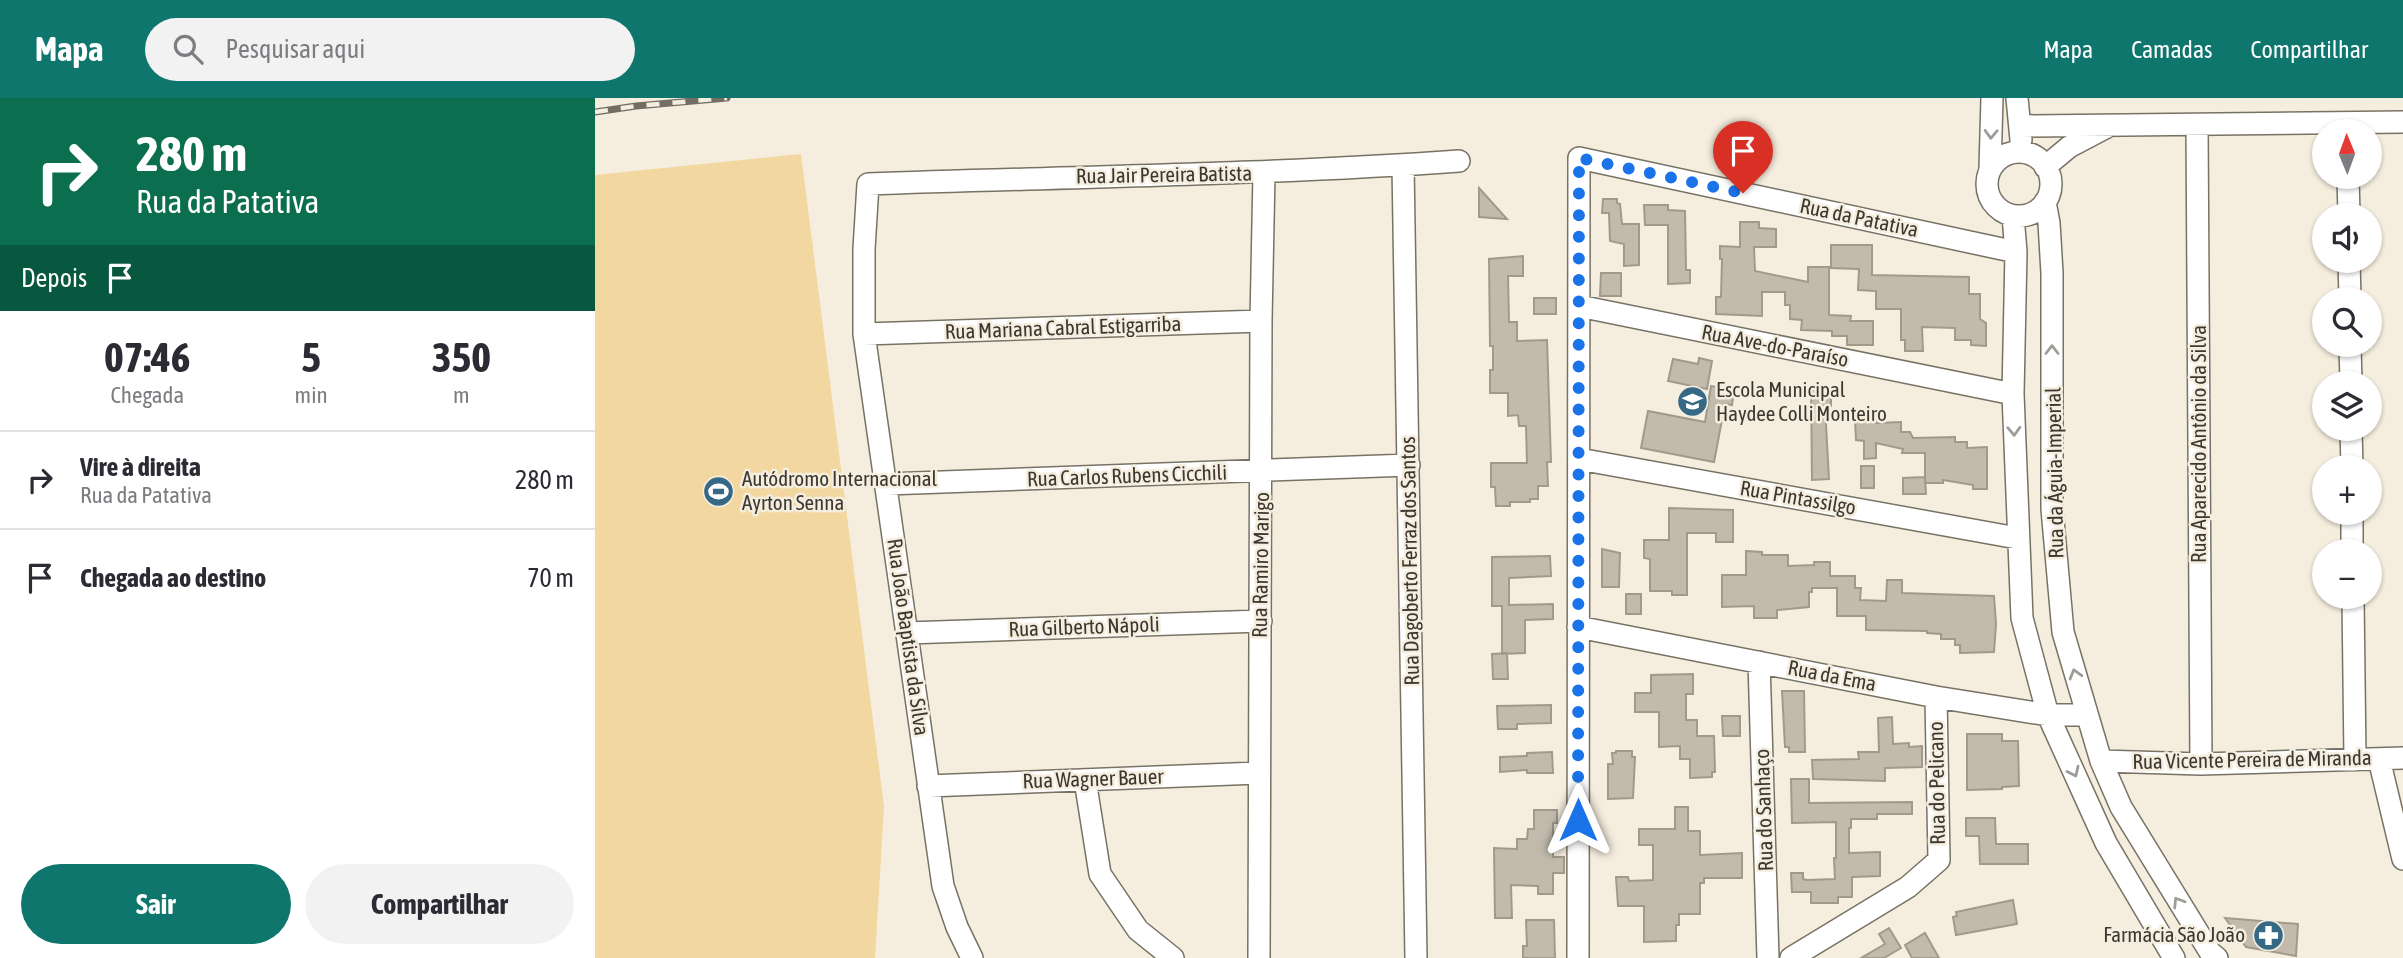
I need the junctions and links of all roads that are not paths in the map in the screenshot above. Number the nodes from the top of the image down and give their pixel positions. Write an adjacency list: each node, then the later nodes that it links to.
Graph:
1 (1992, 98): 13 (street, one-way to 13)
2 (2017, 98): 6 (street)
3 (2403, 122): 4 (street)
4 (2382, 124)
5 (2197, 125): 7 (street); 8 (street); 40 (street, Rua Aparecido Antônio da Silva)
6 (2021, 126): 7 (street); 9 (street)
7 (2109, 127): 12 (street)
8 (2312, 127)
9 (2022, 153): 12 (street); 13 (street)
10 (1459, 161): 11 (street, Rua Jair Pereira Batista)
11 (1403, 165): 14 (street, Rua Jair Pereira Batista); 24 (street, Rua Dagoberto Ferraz dos Santos)
12 (2045, 167): 16 (street)
13 (1990, 169): 17 (street)
14 (1264, 173): 15 (street, Rua Jair Pereira Batista); 20 (street, Rua Ramiro Marigo)
15 (868, 184): 21 (street, Rua João Baptista da Silva)
16 (2045, 202): 17 (street); 35 (street, Rua da Águia-Imperial, one-way to 16)
17 (2013, 216): 18 (street, Rua da Águia-Imperial)
18 (2016, 252): 19 (street, Rua da Patativa); 22 (street, Rua da Águia-Imperial)
19 (1579, 306): 22 (street, Rua Ave-do-Paraíso); 23 (street)
20 (1261, 321): 21 (street, Rua Mariana Cabral Estigarriba); 25 (street, Rua Ramiro Marigo)
21 (864, 334): 26 (street, Rua João Baptista da Silva)
22 (2013, 394): 27 (street, Rua da Águia-Imperial, one-way to 27)
23 (1579, 459): 27 (street, Rua Pintassilgo); 30 (street)
24 (1409, 465): 25 (street, Rua Carlos Rubens Cicchili); 48 (street, Rua Dagoberto Ferraz dos Santos)
25 (1262, 471): 26 (street, Rua Carlos Rubens Cicchili); 29 (street, Rua Ramiro Marigo)
26 (887, 484): 31 (street, Rua João Baptista da Silva)
27 (2017, 538): 34 (street, Rua da Águia-Imperial)
28 (2353, 609): 38 (street)
29 (1261, 621): 31 (street, Rua Gilberto Nápoli); 41 (street, Rua Ramiro Marigo)
30 (1579, 626): 32 (street, Rua da Ema); 49 (street)
31 (907, 633): 43 (street, Rua João Baptista da Silva)
32 (1759, 662): 33 (street, Rua da Ema); 50 (street, Rua do Sanhaço)
33 (1936, 697): 34 (street, Rua da Ema); 51 (street, Rua do Pelicano)
34 (2047, 715): 35 (street, Rua da Ema); 52 (street, Rua da Águia-Imperial, one-way to 52)
35 (2086, 715): 39 (street, Rua da Águia-Imperial)
36 (2403, 758): 37 (street, Rua Vicente Pereira de Miranda)
37 (2379, 759): 38 (street, Rua Vicente Pereira de Miranda); 44 (street)
38 (2355, 760): 40 (street, Rua Vicente Pereira de Miranda)
39 (2101, 761): 40 (street, Rua Vicente Pereira de Miranda); 53 (street, Rua da Águia-Imperial, one-way to 39)
40 (2201, 764)
41 (1258, 773): 42 (street, Rua Wagner Bauer); 47 (street, Rua Ramiro Marigo)
42 (1086, 780): 43 (street, Rua Wagner Bauer); 46 (street)
43 (928, 786): 45 (street, Rua João Baptista da Silva)
44 (2403, 859)
45 (972, 958)
46 (1173, 958)
47 (1259, 958)
48 (1416, 958)
49 (1578, 958)
50 (1768, 958)
51 (1791, 958)
52 (2174, 958)
53 (2217, 958)

